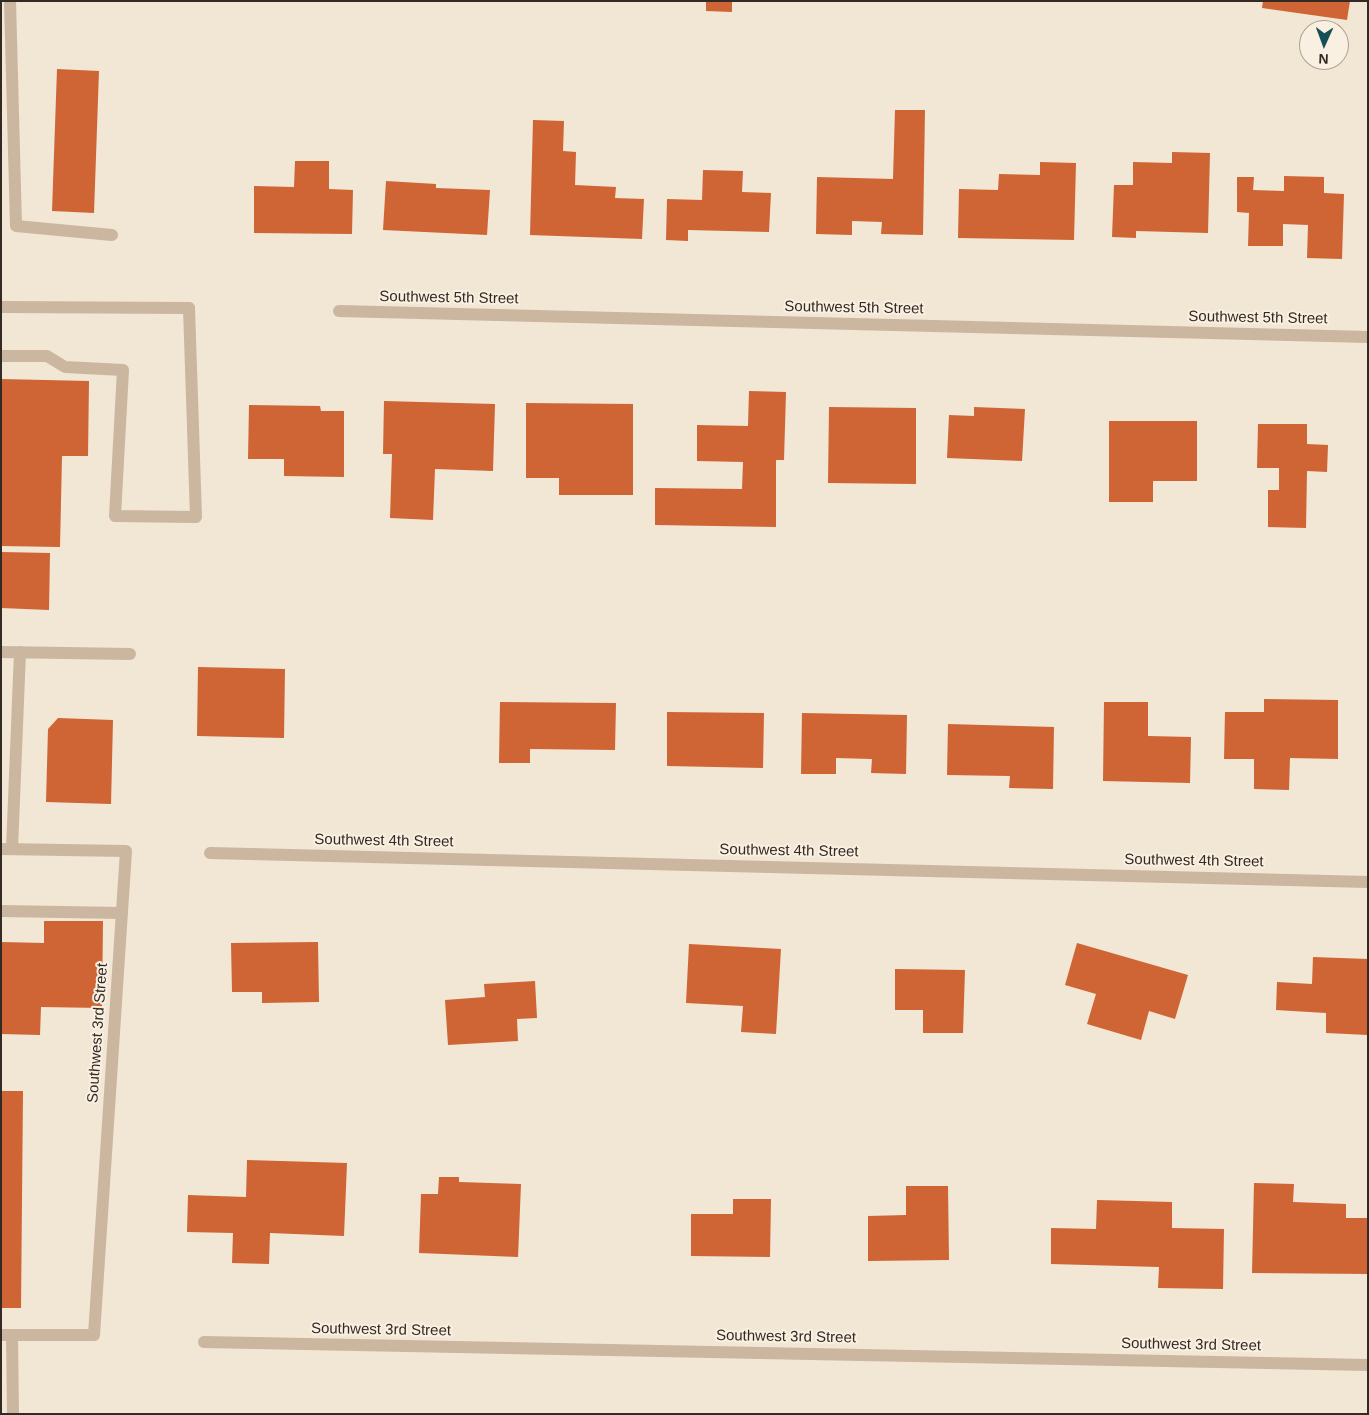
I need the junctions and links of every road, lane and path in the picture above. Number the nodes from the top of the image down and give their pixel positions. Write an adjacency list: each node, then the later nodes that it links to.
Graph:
1 (10, 1): 2 (street)
2 (7, 75): 3 (street)
3 (112, 235)
4 (1, 307): 7 (street)
5 (339, 311): 6 (street, Southwest 5th Street)
6 (1368, 337)
7 (1, 356)
8 (1, 652): 9 (street)
9 (20, 652): 10 (street); 11 (street)
10 (130, 654)
11 (7, 849): 15 (street, Southwest 3rd Street)
12 (210, 853): 13 (street, Southwest 4th Street)
13 (1368, 882)
14 (1, 911): 15 (street)
15 (122, 913): 16 (street, Southwest 3rd Street)
16 (7, 1335): 19 (street)
17 (204, 1342): 18 (street, Southwest 3rd Street)
18 (1368, 1365)
19 (13, 1414)

